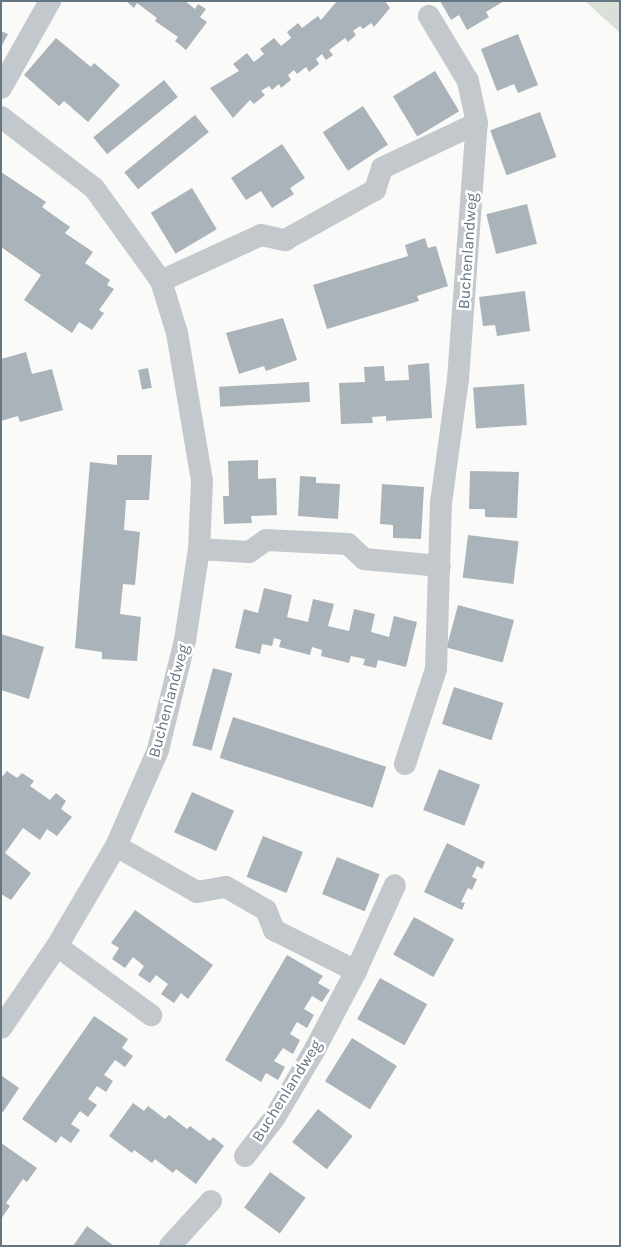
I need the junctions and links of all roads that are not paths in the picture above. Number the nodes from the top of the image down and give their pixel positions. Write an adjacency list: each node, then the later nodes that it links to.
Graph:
1 (50, 1): 3 (street)
2 (429, 16): 5 (street, Buchenlandweg)
3 (1, 88)
4 (1, 117): 6 (street, Buchenlandweg)
5 (477, 123): 6 (street); 8 (street, Buchenlandweg)
6 (161, 280): 7 (street, Buchenlandweg)
7 (199, 549): 8 (street); 10 (street, Buchenlandweg)
8 (440, 566): 9 (street)
9 (405, 764)
10 (116, 846): 12 (street, Buchenlandweg); 13 (street)
11 (395, 885): 13 (street, Buchenlandweg)
12 (57, 946): 14 (street); 15 (street, Buchenlandweg)
13 (356, 971): 16 (street, Buchenlandweg)
14 (151, 1015)
15 (2, 1026)
16 (245, 1156)
17 (211, 1201): 18 (street)
18 (170, 1246)

